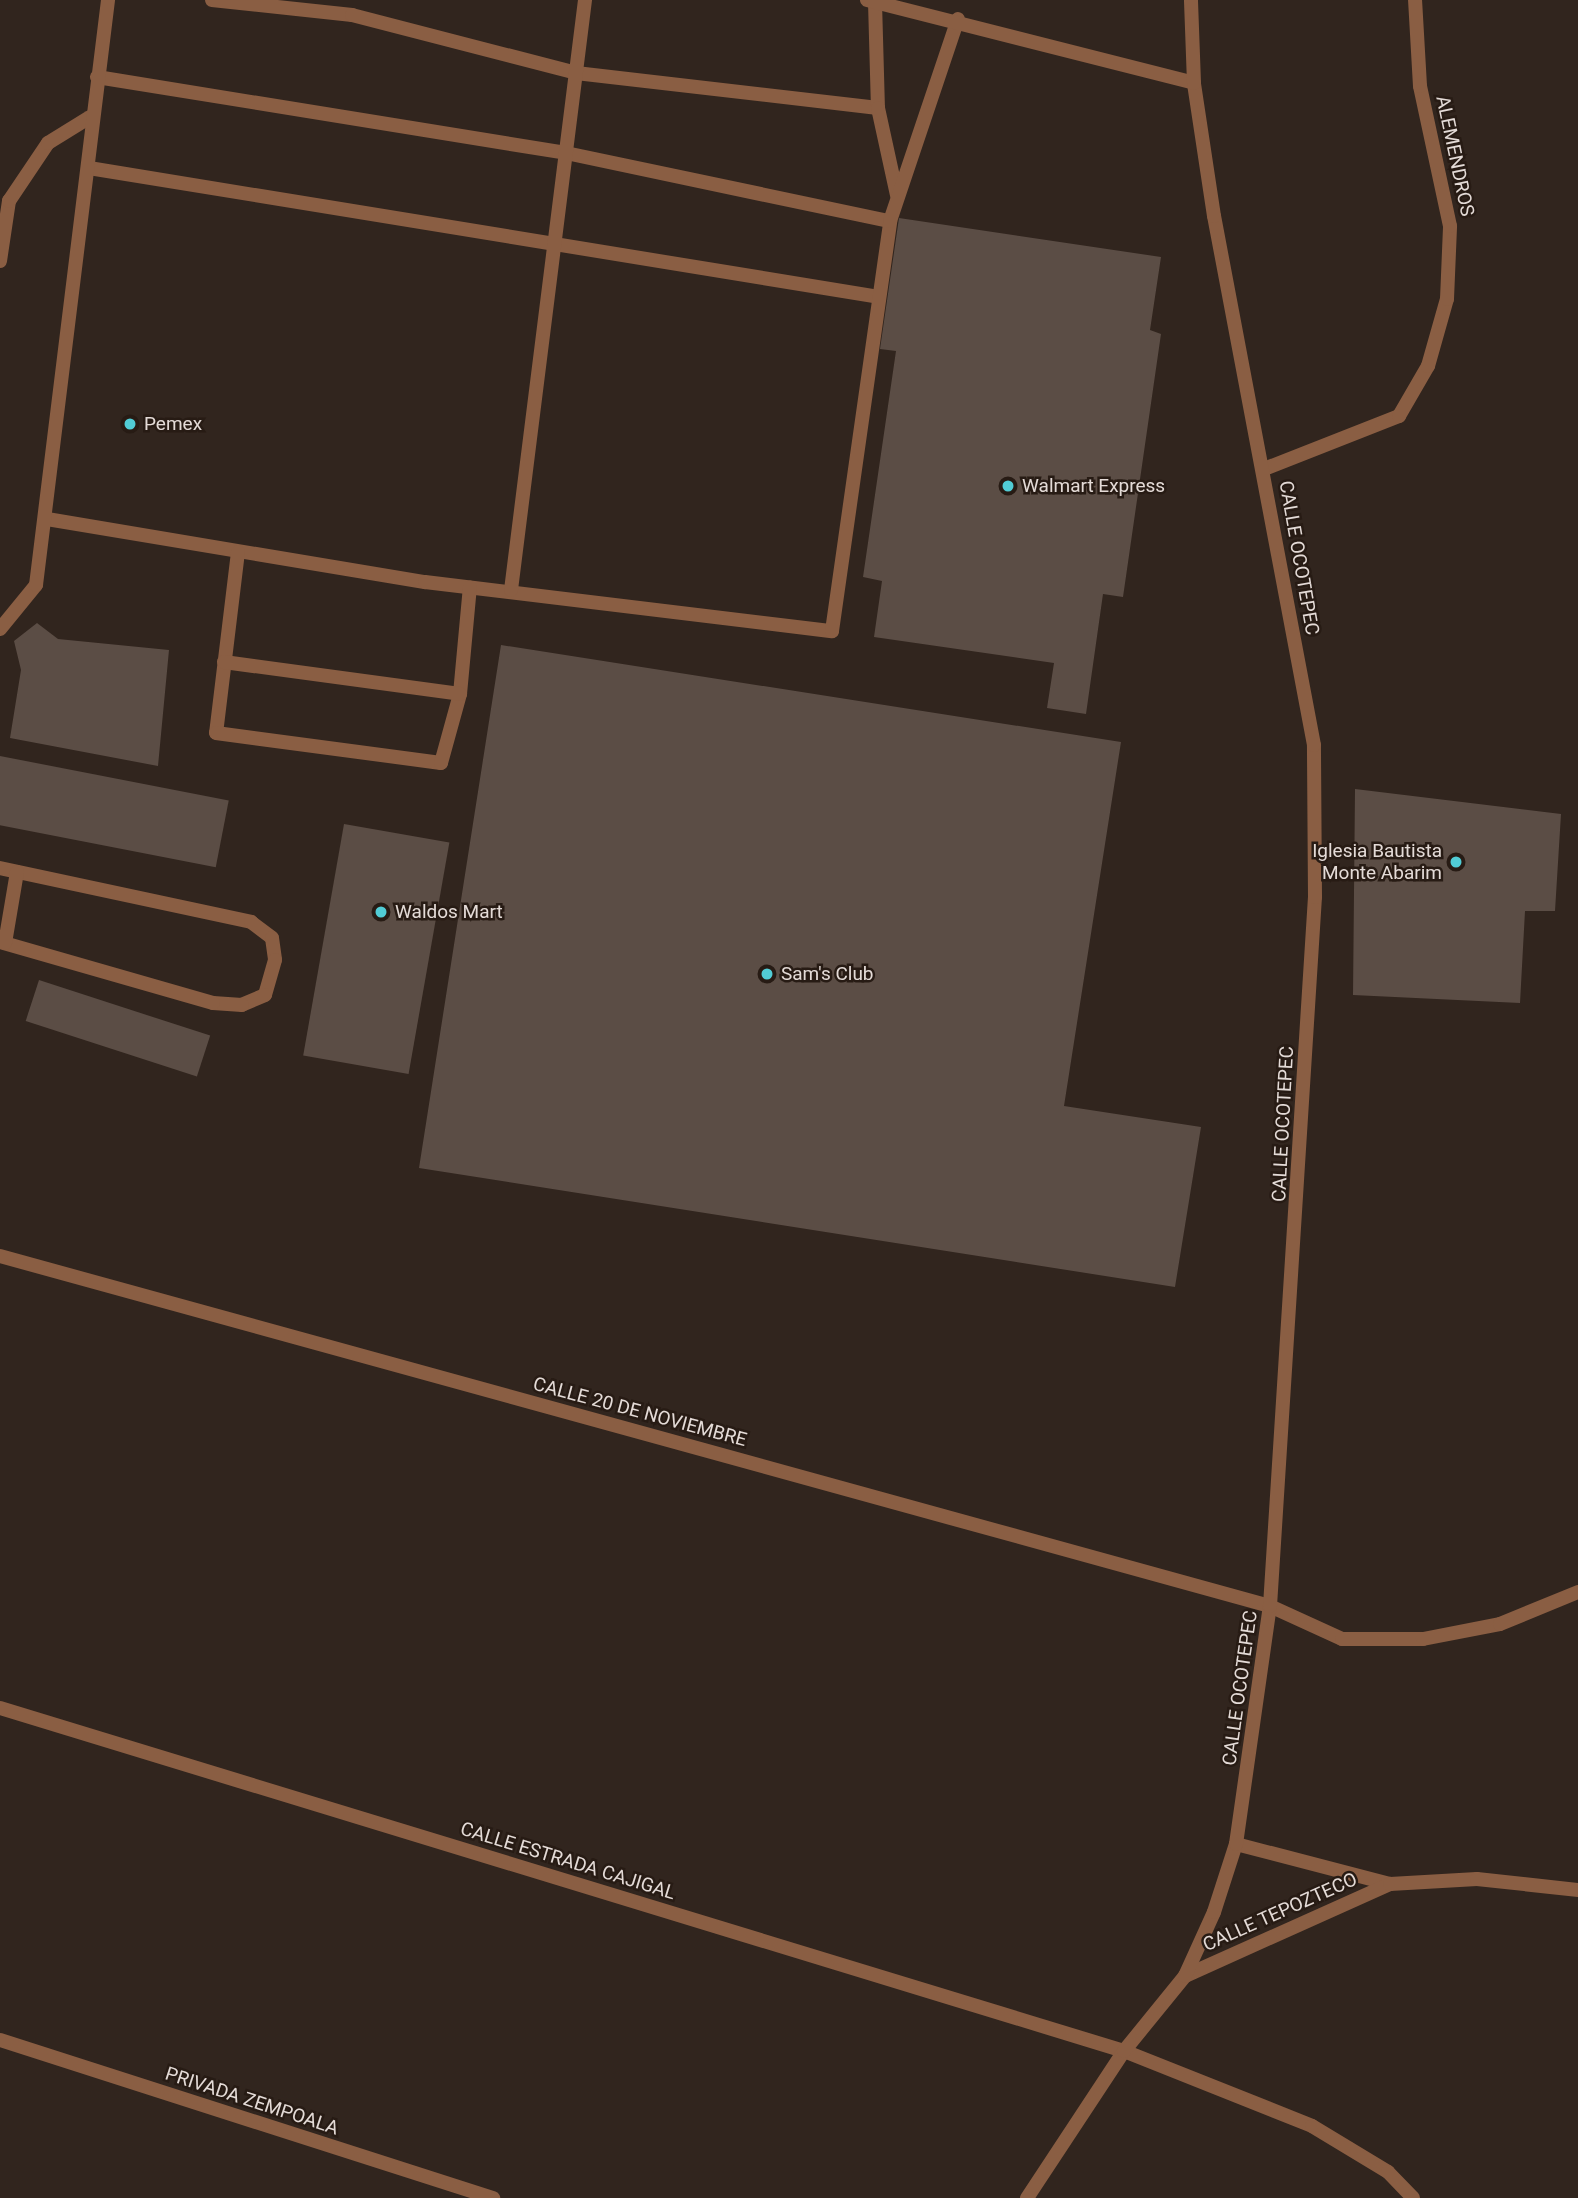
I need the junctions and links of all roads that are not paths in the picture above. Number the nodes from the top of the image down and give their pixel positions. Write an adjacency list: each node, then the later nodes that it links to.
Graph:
1 (108, 0): 9 (street)
2 (212, 0): 8 (street)
3 (585, 0): 8 (street)
4 (1191, 0): 10 (street, CALLE OCOTEPEC)
5 (1415, 0): 20 (street, ALEMENDROS)
6 (871, 1): 7 (street); 11 (street)
7 (958, 19): 10 (street); 15 (street)
8 (576, 72): 11 (street); 13 (street)
9 (97, 77): 12 (street); 13 (street)
10 (1194, 83): 20 (street, CALLE OCOTEPEC)
11 (878, 108): 15 (street)
12 (90, 117): 14 (street); 18 (street)
13 (566, 153): 16 (street); 17 (street)
14 (89, 168): 17 (street); 21 (street)
15 (898, 196): 16 (street)
16 (890, 221): 19 (street)
17 (552, 241): 19 (street); 24 (street)
18 (0, 261)
19 (879, 296): 24 (street)
20 (1264, 469): 33 (street, CALLE OCOTEPEC)
21 (47, 519): 22 (street); 25 (street)
22 (238, 552): 23 (street); 26 (street)
23 (470, 587): 24 (street); 27 (street)
24 (511, 590)
25 (0, 629)
26 (224, 662): 27 (street); 27 (street)
27 (460, 694)
28 (0, 868): 29 (street)
29 (17, 872): 30 (street); 30 (street)
30 (2, 942)
31 (0, 1256): 33 (street, CALLE 20 DE NOVIEMBRE)
32 (1578, 1592): 33 (street, CALLE 20 DE NOVIEMBRE)
33 (1270, 1606): 35 (street, CALLE OCOTEPEC)
34 (0, 1708): 40 (street, CALLE ESTRADA CAJIGAL)
35 (1236, 1844): 36 (street, CALLE TEPOZTECO); 38 (street, CALLE OCOTEPEC)
36 (1390, 1884): 37 (street, CALLE TEPOZTECO); 38 (street, CALLE TEPOZTECO)
37 (1578, 1890)
38 (1185, 1976): 40 (street, CALLE OCOTEPEC)
39 (0, 2040): 41 (street, PRIVADA ZEMPOALA)
40 (1125, 2051): 42 (street, CALLE OCOTEPEC); 43 (street, CALLE ESTRADA CAJIGAL)
41 (493, 2198)
42 (1027, 2198)
43 (1413, 2198)

